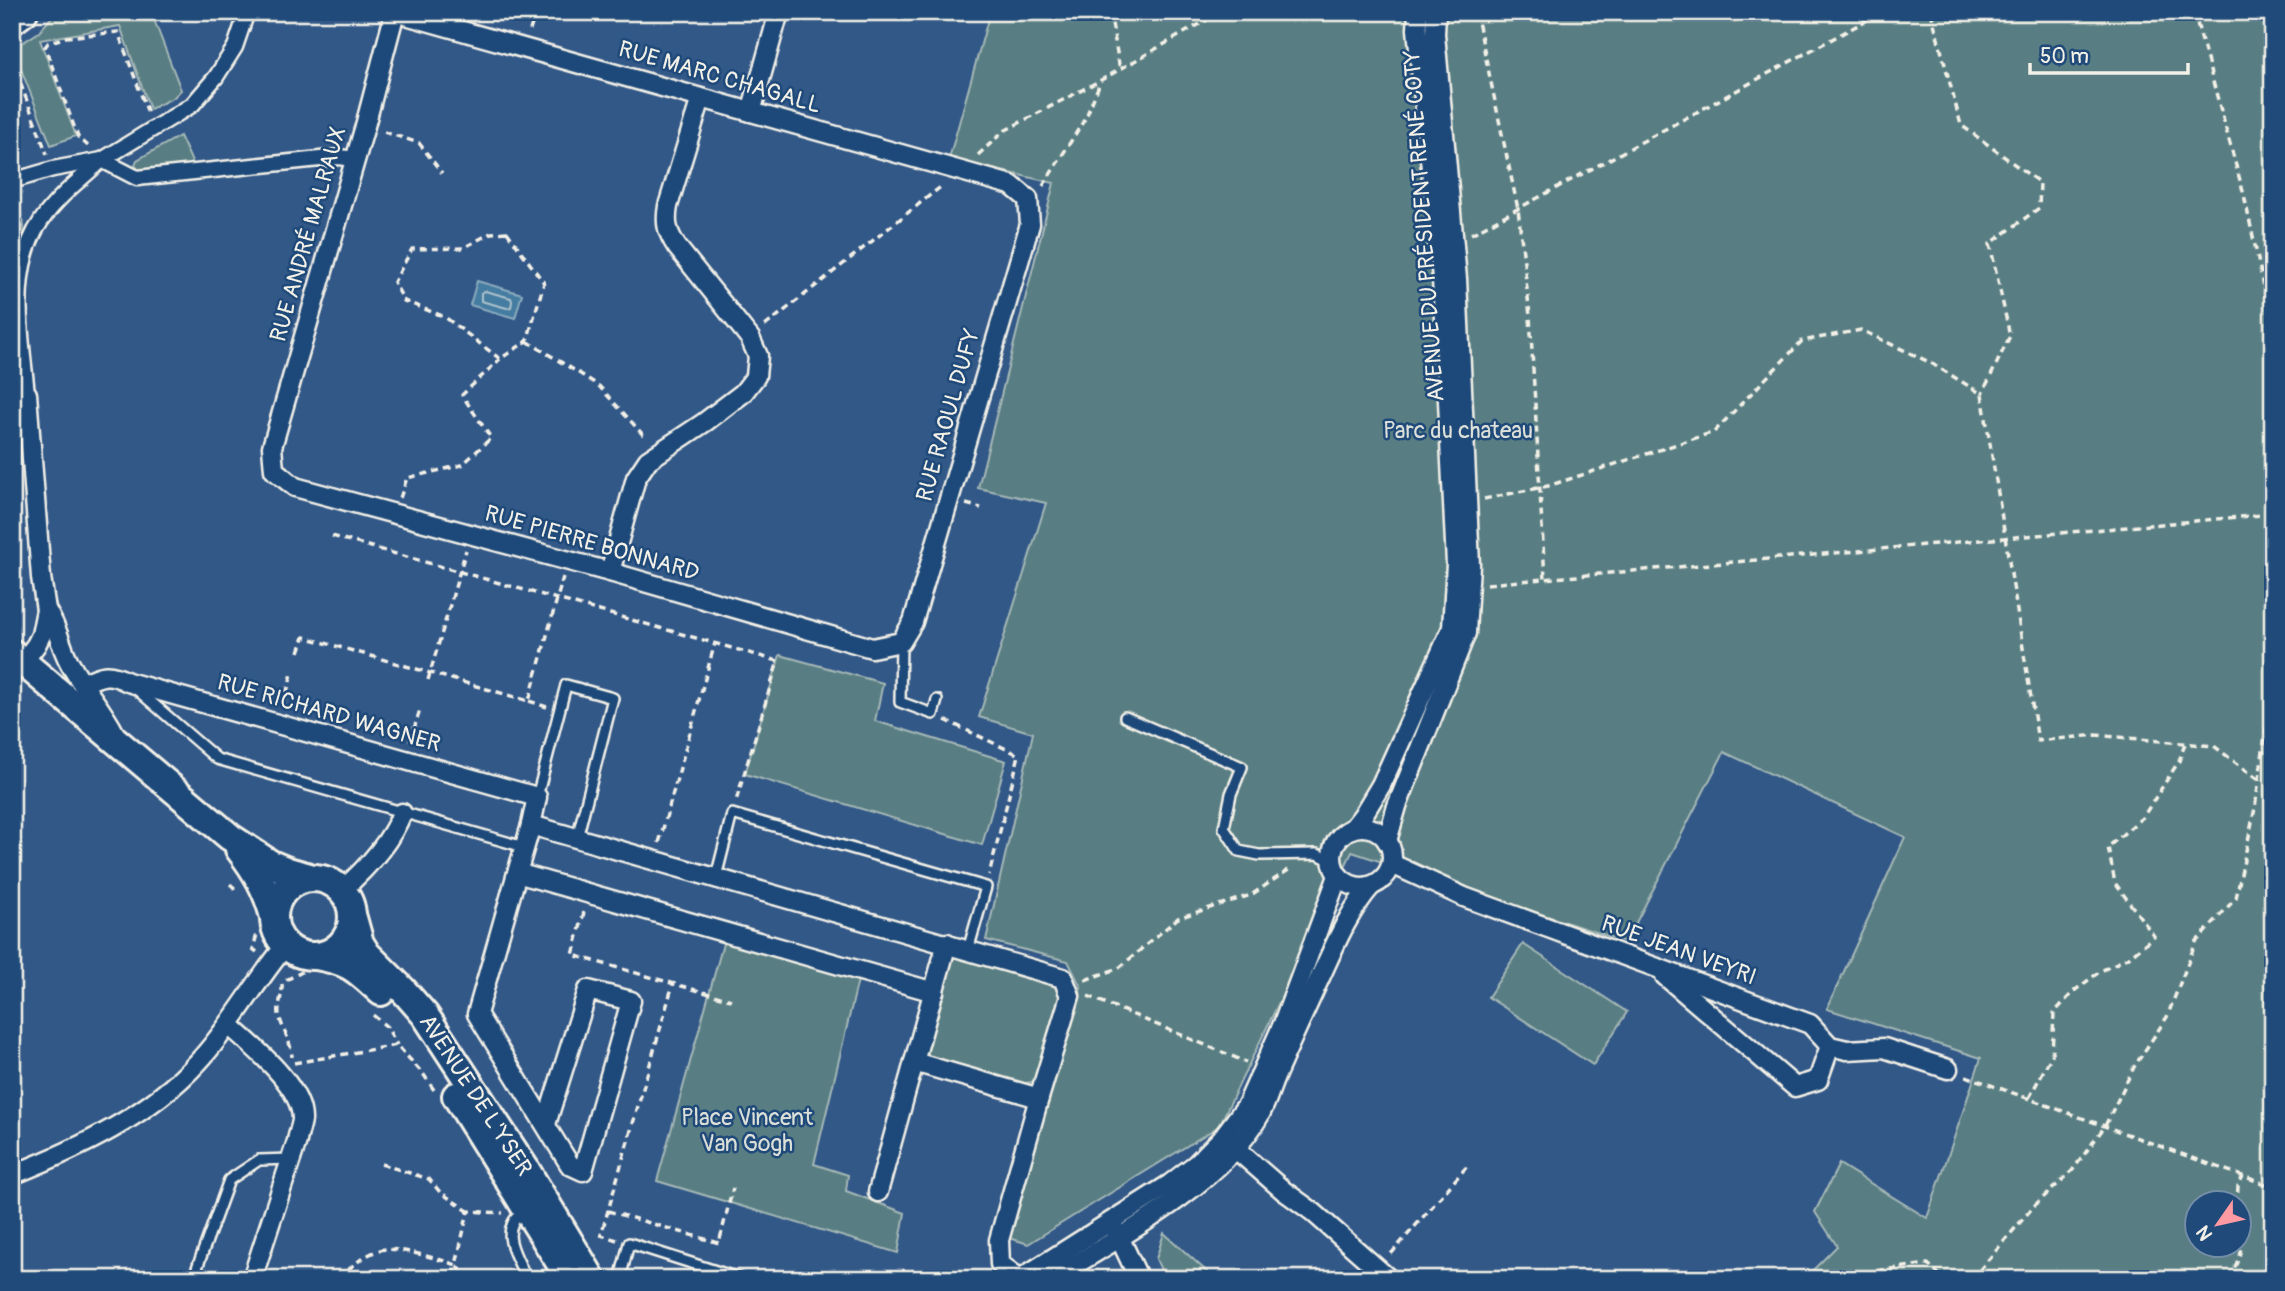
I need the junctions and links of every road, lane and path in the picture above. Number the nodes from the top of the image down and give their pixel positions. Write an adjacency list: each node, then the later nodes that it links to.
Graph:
1 (24, 12): 13 (main road)
2 (247, 12): 20 (street)
3 (395, 12): 17 (street, RUE MARC CHAGALL); 19 (street, RUE ANDRÉ MALRAUX)
4 (779, 12): 18 (street)
5 (1110, 12): 15 (path)
6 (1222, 12): 15 (path)
7 (1418, 12): 75 (street, AVENUE DU PRÉSIDENT RENÉ COTY)
8 (1436, 12): 29 (street, AVENUE DU PRÉSIDENT RENÉ COTY)
9 (1476, 12): 28 (path)
10 (1882, 12): 28 (path)
11 (1931, 12): 35 (path)
12 (2194, 12): 30 (path)
13 (12, 21)
14 (12, 61): 23 (path)
15 (1120, 70): 16 (path)
16 (1101, 80): 24 (path); 27 (path)
17 (701, 98): 18 (street, RUE MARC CHAGALL); 31 (street)
18 (751, 112): 24 (street, RUE MARC CHAGALL)
19 (365, 126): 21 (street, RUE ANDRÉ MALRAUX); 25 (path)
20 (154, 128): 22 (street); 22 (path)
21 (355, 159): 22 (street); 37 (street, RUE ANDRÉ MALRAUX)
22 (102, 160): 23 (street); 34 (street)
23 (53, 169): 26 (street)
24 (961, 170): 27 (street, RUE MARC CHAGALL); 31 (path)
25 (442, 173)
26 (12, 181)
27 (1028, 199): 52 (street, RUE RAOUL DUFY)
28 (1518, 209): 29 (path); 38 (path)
29 (1454, 244): 39 (street, AVENUE DU PRÉSIDENT RENÉ COTY)
30 (2273, 329)
31 (750, 338): 36 (street)
32 (527, 341): 33 (path); 33 (path); 36 (path)
33 (500, 359): 41 (path)
34 (27, 394): 51 (street)
35 (1982, 394): 38 (path); 44 (path)
36 (659, 452): 47 (street)
37 (274, 470): 41 (street, RUE PIERRE BONNARD)
38 (1541, 487): 39 (path); 48 (path)
39 (1467, 502): 49 (street, AVENUE DU PRÉSIDENT RENÉ COTY)
40 (2273, 513): 44 (path)
41 (394, 514): 42 (street, RUE PIERRE BONNARD)
42 (471, 535): 45 (street, RUE PIERRE BONNARD); 46 (path)
43 (331, 536): 46 (path)
44 (2004, 538): 48 (path); 67 (path)
45 (568, 561): 47 (street, RUE PIERRE BONNARD); 50 (path)
46 (459, 572): 50 (path); 56 (path)
47 (610, 572): 52 (street, RUE PIERRE BONNARD)
48 (1545, 579): 49 (path)
49 (1468, 586): 78 (street, AVENUE DU PRÉSIDENT RENÉ COTY)
50 (557, 599): 53 (path); 56 (path)
51 (46, 610): 55 (street); 61 (street)
52 (901, 642): 64 (lane)
53 (715, 643): 73 (path); 80 (path)
54 (299, 652): 56 (path)
55 (17, 658): 68 (main road)
56 (430, 673): 58 (path)
57 (292, 674): 66 (path)
58 (428, 680)
59 (2273, 681): 70 (path)
60 (128, 682): 61 (street, RUE RICHARD WAGNER); 66 (street, RUE RICHARD WAGNER); 72 (lane)
61 (83, 684): 68 (street)
62 (937, 700): 64 (lane)
63 (420, 710): 69 (path)
64 (933, 714): 88 (path)
65 (1125, 717): 83 (lane)
66 (277, 725): 69 (street, RUE RICHARD WAGNER)
67 (2186, 743): 70 (path); 113 (path)
68 (120, 744): 76 (main road)
69 (405, 760): 71 (street, RUE RICHARD WAGNER)
70 (2259, 780): 115 (path)
71 (537, 797): 74 (street); 77 (lane)
72 (402, 813): 79 (lane); 89 (street)
73 (732, 814): 85 (lane); 88 (lane)
74 (531, 825): 77 (street); 79 (street)
75 (1352, 829): 78 (street); 83 (street)
76 (230, 837): 86 (main road); 91 (main road)
77 (576, 838): 80 (street)
78 (1387, 841): 81 (street)
79 (524, 848): 84 (street)
80 (654, 860): 85 (street)
81 (1392, 864): 87 (street); 97 (street, RUE JEAN VEYRI)
82 (1295, 866): 100 (path)
83 (1335, 869): 87 (street); 116 (street)
84 (517, 873): 90 (street); 114 (street)
85 (716, 877): 93 (street)
86 (313, 878): 89 (main road); 91 (main road)
87 (1371, 886): 116 (street)
88 (986, 887): 94 (lane)
89 (342, 890): 92 (main road)
90 (589, 894): 99 (path); 101 (street)
91 (274, 917): 95 (main road)
92 (353, 918): 96 (main road); 141 (main road, AVENUE DE L'YSER)
93 (947, 943): 94 (street); 101 (street)
94 (968, 950): 100 (street)
95 (278, 954): 96 (main road); 98 (path); 104 (street)
96 (313, 964): 98 (path); 128 (main road, AVENUE DE L'YSER)
97 (1657, 969): 106 (street, RUE JEAN VEYRI); 106 (street)
98 (286, 980): 110 (path)
99 (673, 984): 102 (path); 127 (path)
100 (1067, 988): 108 (path); 112 (street)
101 (934, 992): 107 (street)
102 (731, 1000)
103 (367, 1012): 105 (path)
104 (229, 1025): 110 (street); 120 (street)
105 (397, 1045): 110 (path); 111 (path)
106 (1830, 1046): 109 (street)
107 (914, 1062): 112 (street); 125 (street)
108 (1249, 1063)
109 (1948, 1069): 113 (path)
110 (287, 1070): 117 (street)
111 (439, 1097)
112 (1039, 1098): 144 (street)
113 (2029, 1098): 115 (path)
114 (546, 1124): 114 (street)
115 (2105, 1126): 121 (path); 149 (path)
116 (1229, 1144): 129 (street); 133 (street)
117 (291, 1159): 134 (lane); 135 (street)
118 (381, 1164): 126 (path)
119 (1469, 1164): 133 (path)
120 (12, 1175)
121 (2243, 1176): 122 (path); 124 (path)
122 (2273, 1187)
123 (733, 1188): 127 (path)
124 (2238, 1190)
125 (878, 1192)
126 (468, 1211): 128 (path); 132 (path)
127 (608, 1211): 130 (path)
128 (521, 1213): 139 (lane); 140 (main road, AVENUE DE L'YSER)
129 (1115, 1229): 144 (street); 145 (street); 146 (street)
130 (629, 1243): 142 (lane); 143 (lane)
131 (2238, 1260): 150 (path)
132 (456, 1265): 136 (path); 137 (path); 138 (path)
133 (1383, 1274)
134 (193, 1279)
135 (252, 1279)
136 (341, 1279)
137 (453, 1279)
138 (470, 1279)
139 (527, 1279)
140 (570, 1279)
141 (592, 1279)
142 (620, 1279)
143 (741, 1279)
144 (1020, 1279)
145 (1051, 1279)
146 (1139, 1279)
147 (1843, 1279): 148 (path)
148 (1944, 1279)
149 (1972, 1279)
150 (2238, 1279)

